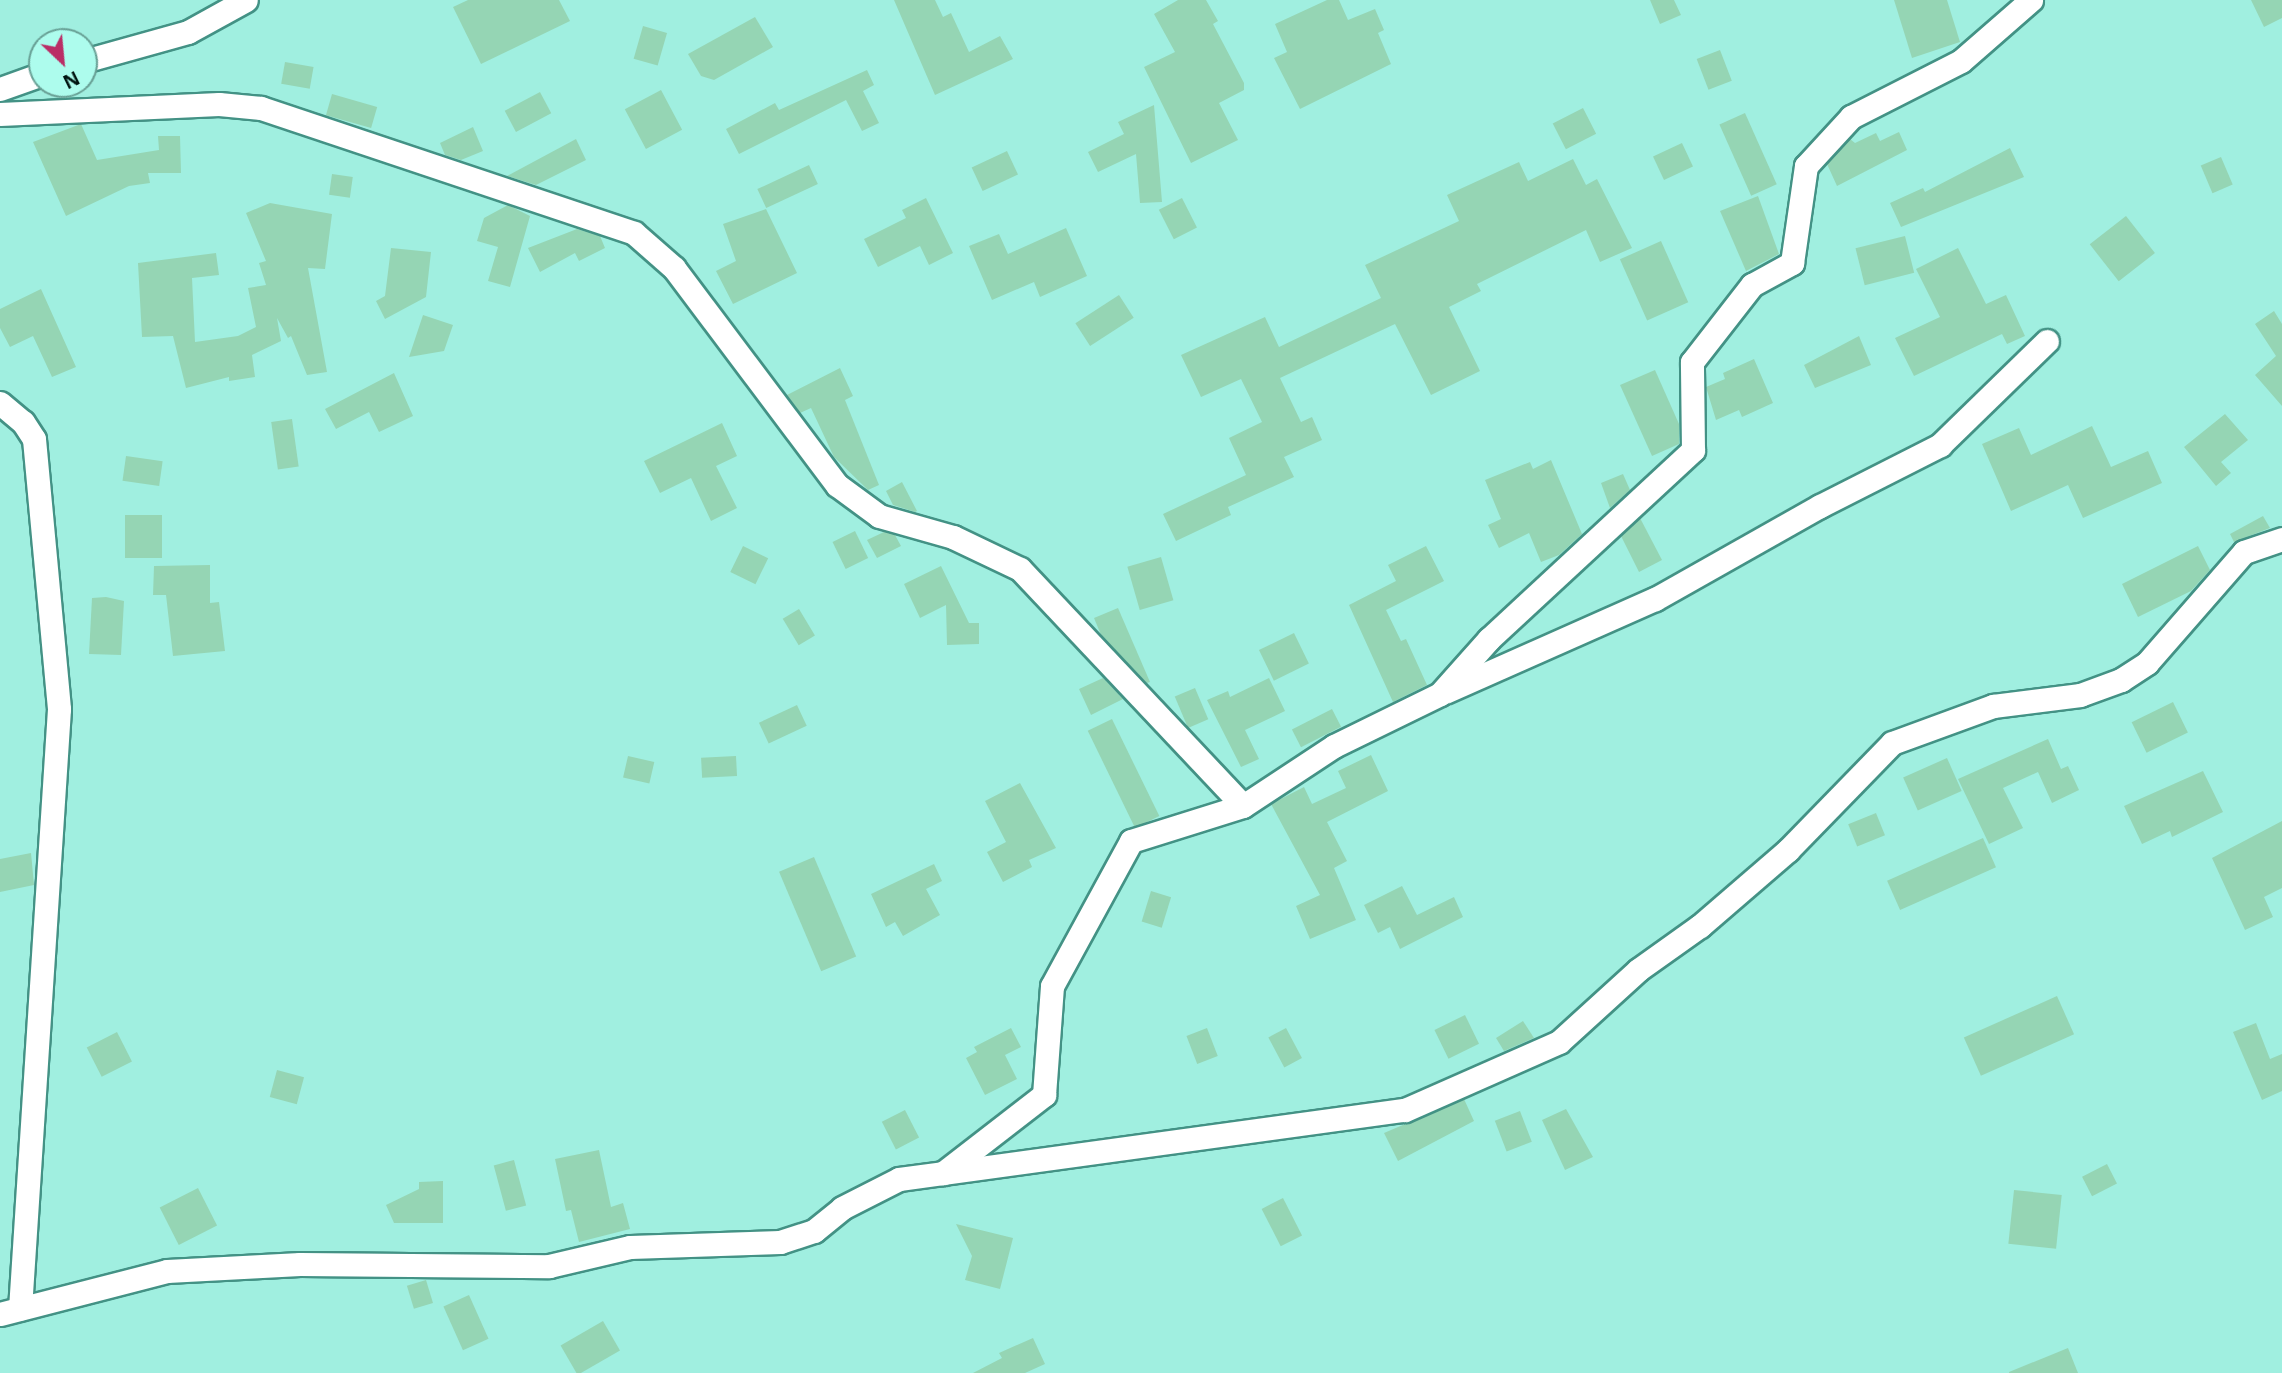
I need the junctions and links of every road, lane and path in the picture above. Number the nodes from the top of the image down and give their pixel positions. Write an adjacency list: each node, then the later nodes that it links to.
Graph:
1 (246, 0): 3 (street)
2 (2032, 0): 10 (street)
3 (98, 57)
4 (28, 79): 5 (street)
5 (0, 89)
6 (0, 114): 11 (street)
7 (2047, 341): 10 (street)
8 (0, 403): 13 (street)
9 (2282, 539): 12 (street)
10 (1440, 694): 11 (street)
11 (1243, 806): 12 (street)
12 (943, 1173): 13 (street)
13 (10, 1312)

